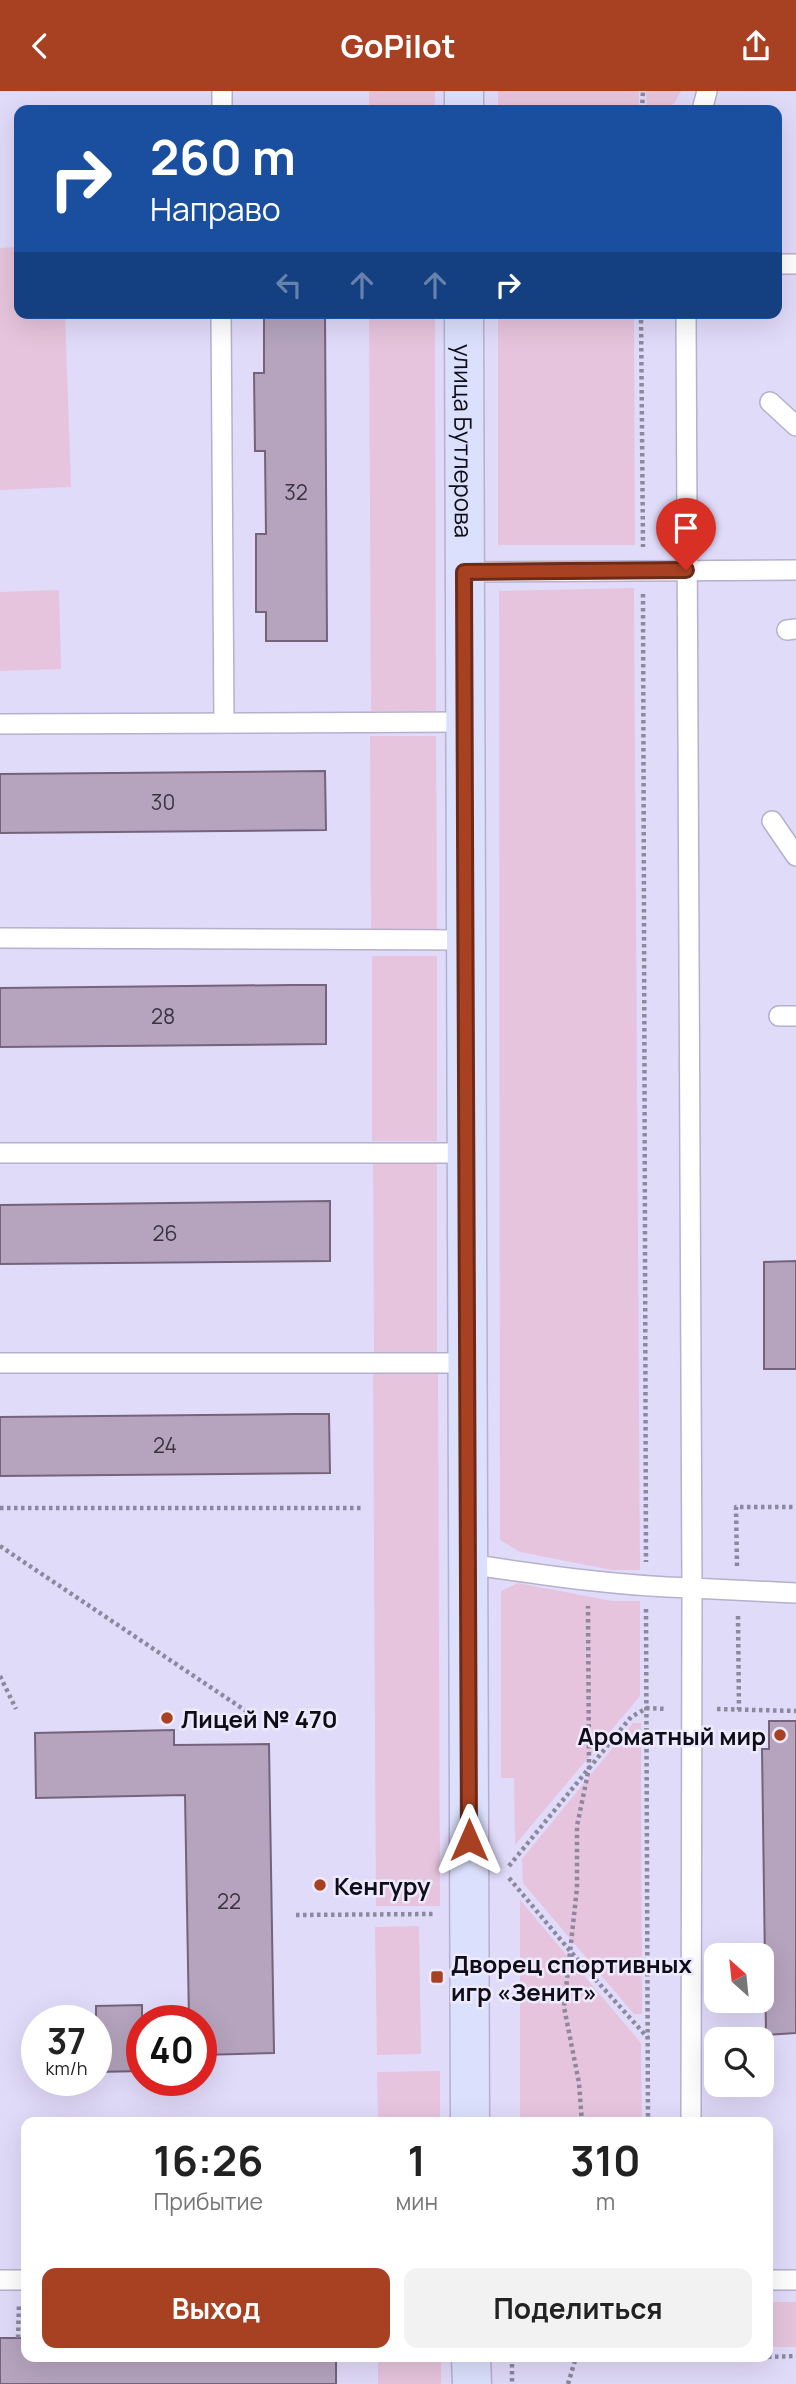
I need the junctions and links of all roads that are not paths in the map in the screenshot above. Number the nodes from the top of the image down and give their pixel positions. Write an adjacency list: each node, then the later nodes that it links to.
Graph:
1 (221, 319): 9 (lane)
2 (464, 319): 8 (street, улица Бутлерова)
3 (685, 319): 6 (lane)
4 (770, 402): 5 (lane)
5 (796, 426)
6 (686, 570): 7 (lane); 8 (lane); 21 (lane)
7 (796, 570)
8 (464, 572): 10 (street, улица Бутлерова)
9 (223, 722): 10 (lane); 11 (lane)
10 (466, 722): 15 (street, улица Бутлерова)
11 (0, 724)
12 (772, 821): 13 (lane)
13 (796, 856)
14 (0, 938): 15 (lane)
15 (467, 940): 17 (street, улица Бутлерова)
16 (0, 1153): 17 (lane)
17 (466, 1153): 19 (street, улица Бутлерова)
18 (0, 1363): 19 (lane)
19 (467, 1363): 20 (street, улица Бутлерова)
20 (468, 1564): 21 (lane); 23 (street, улица Бутлерова)
21 (692, 1588): 22 (lane); 24 (lane)
22 (796, 1593)
23 (470, 2117)
24 (691, 2117)
25 (0, 2280): 26 (lane)
26 (21, 2280)
27 (773, 2280): 28 (lane)
28 (796, 2280)
29 (471, 2362): 30 (street)
30 (471, 2384)

